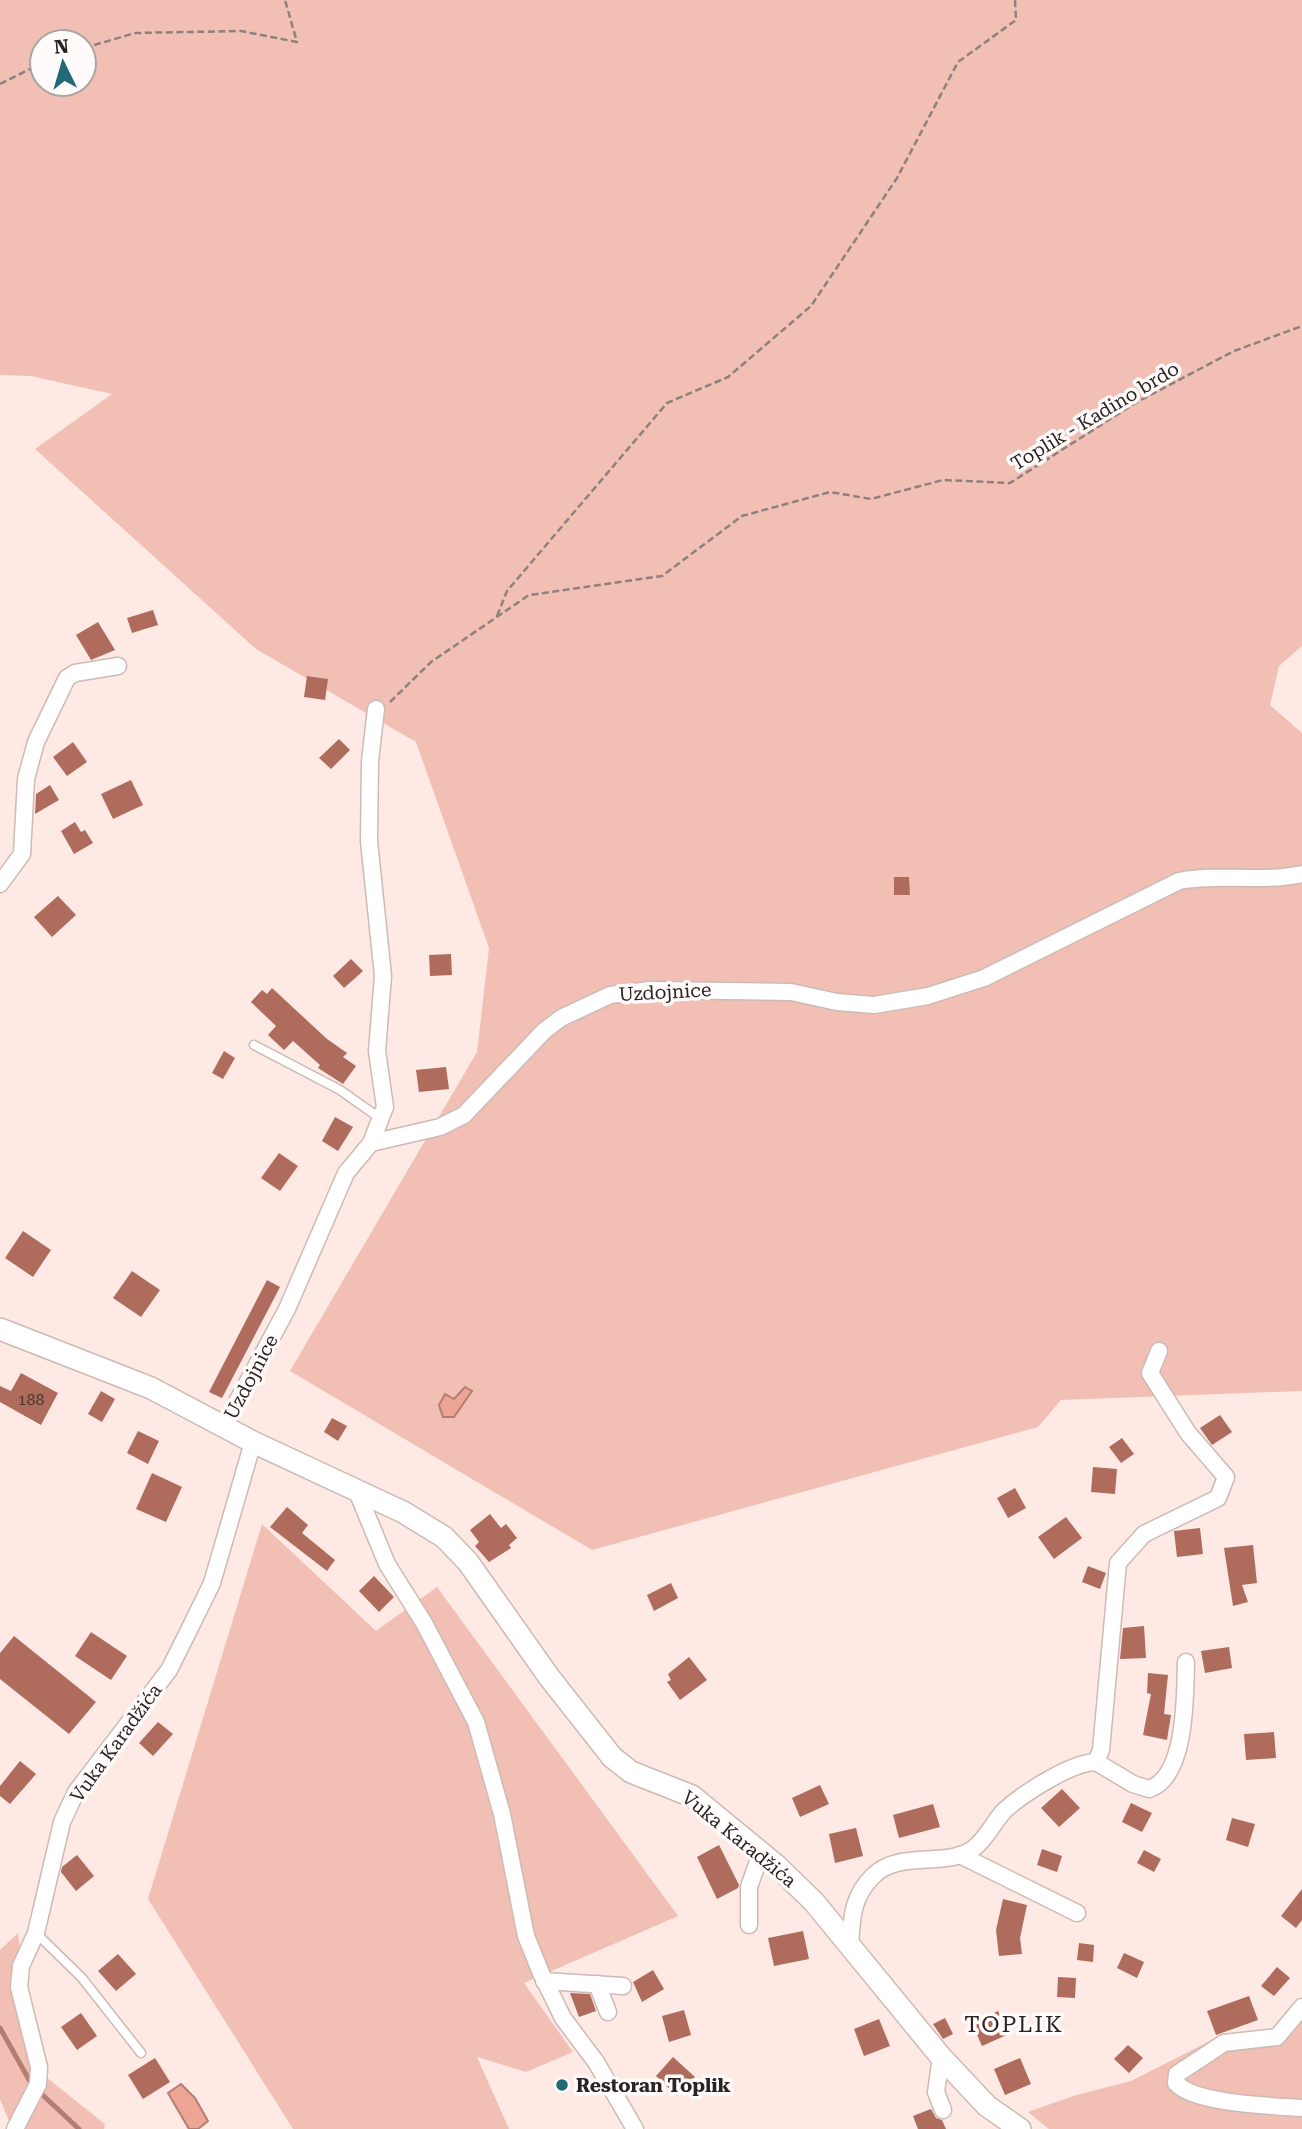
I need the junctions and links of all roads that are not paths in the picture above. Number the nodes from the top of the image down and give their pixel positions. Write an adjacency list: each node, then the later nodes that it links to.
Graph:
1 (118, 666): 4 (street)
2 (375, 713): 6 (street)
3 (1302, 874): 7 (street, Uzdojnice)
4 (0, 884)
5 (254, 1045): 6 (lane)
6 (381, 1119): 7 (street)
7 (371, 1143): 10 (street, Uzdojnice)
8 (0, 1329): 10 (street, Vuka Karadžića)
9 (1160, 1351): 14 (street)
10 (224, 1426): 11 (street, Vuka Karadžića)
11 (253, 1442): 12 (street, Vuka Karadžića); 19 (street, Vuka Karadžića)
12 (356, 1489): 15 (street, Vuka Karadžića); 21 (street)
13 (1186, 1662): 14 (street)
14 (1096, 1762): 16 (street)
15 (761, 1853): 18 (street); 20 (street, Vuka Karadžića)
16 (960, 1855): 17 (street); 20 (street)
17 (1077, 1913)
18 (749, 1925)
19 (36, 1933): 26 (lane); 30 (street, Vuka Karadžića)
20 (850, 1944): 27 (street, Vuka Karadžića)
21 (544, 1981): 22 (street); 31 (street)
22 (597, 1984): 23 (street); 25 (street)
23 (623, 1986)
24 (1302, 2007): 28 (street)
25 (608, 2012)
26 (141, 2053)
27 (940, 2057): 29 (street); 32 (street, Vuka Karadžića)
28 (1302, 2108)
29 (943, 2110)
30 (15, 2129)
31 (635, 2129)
32 (1020, 2129)

